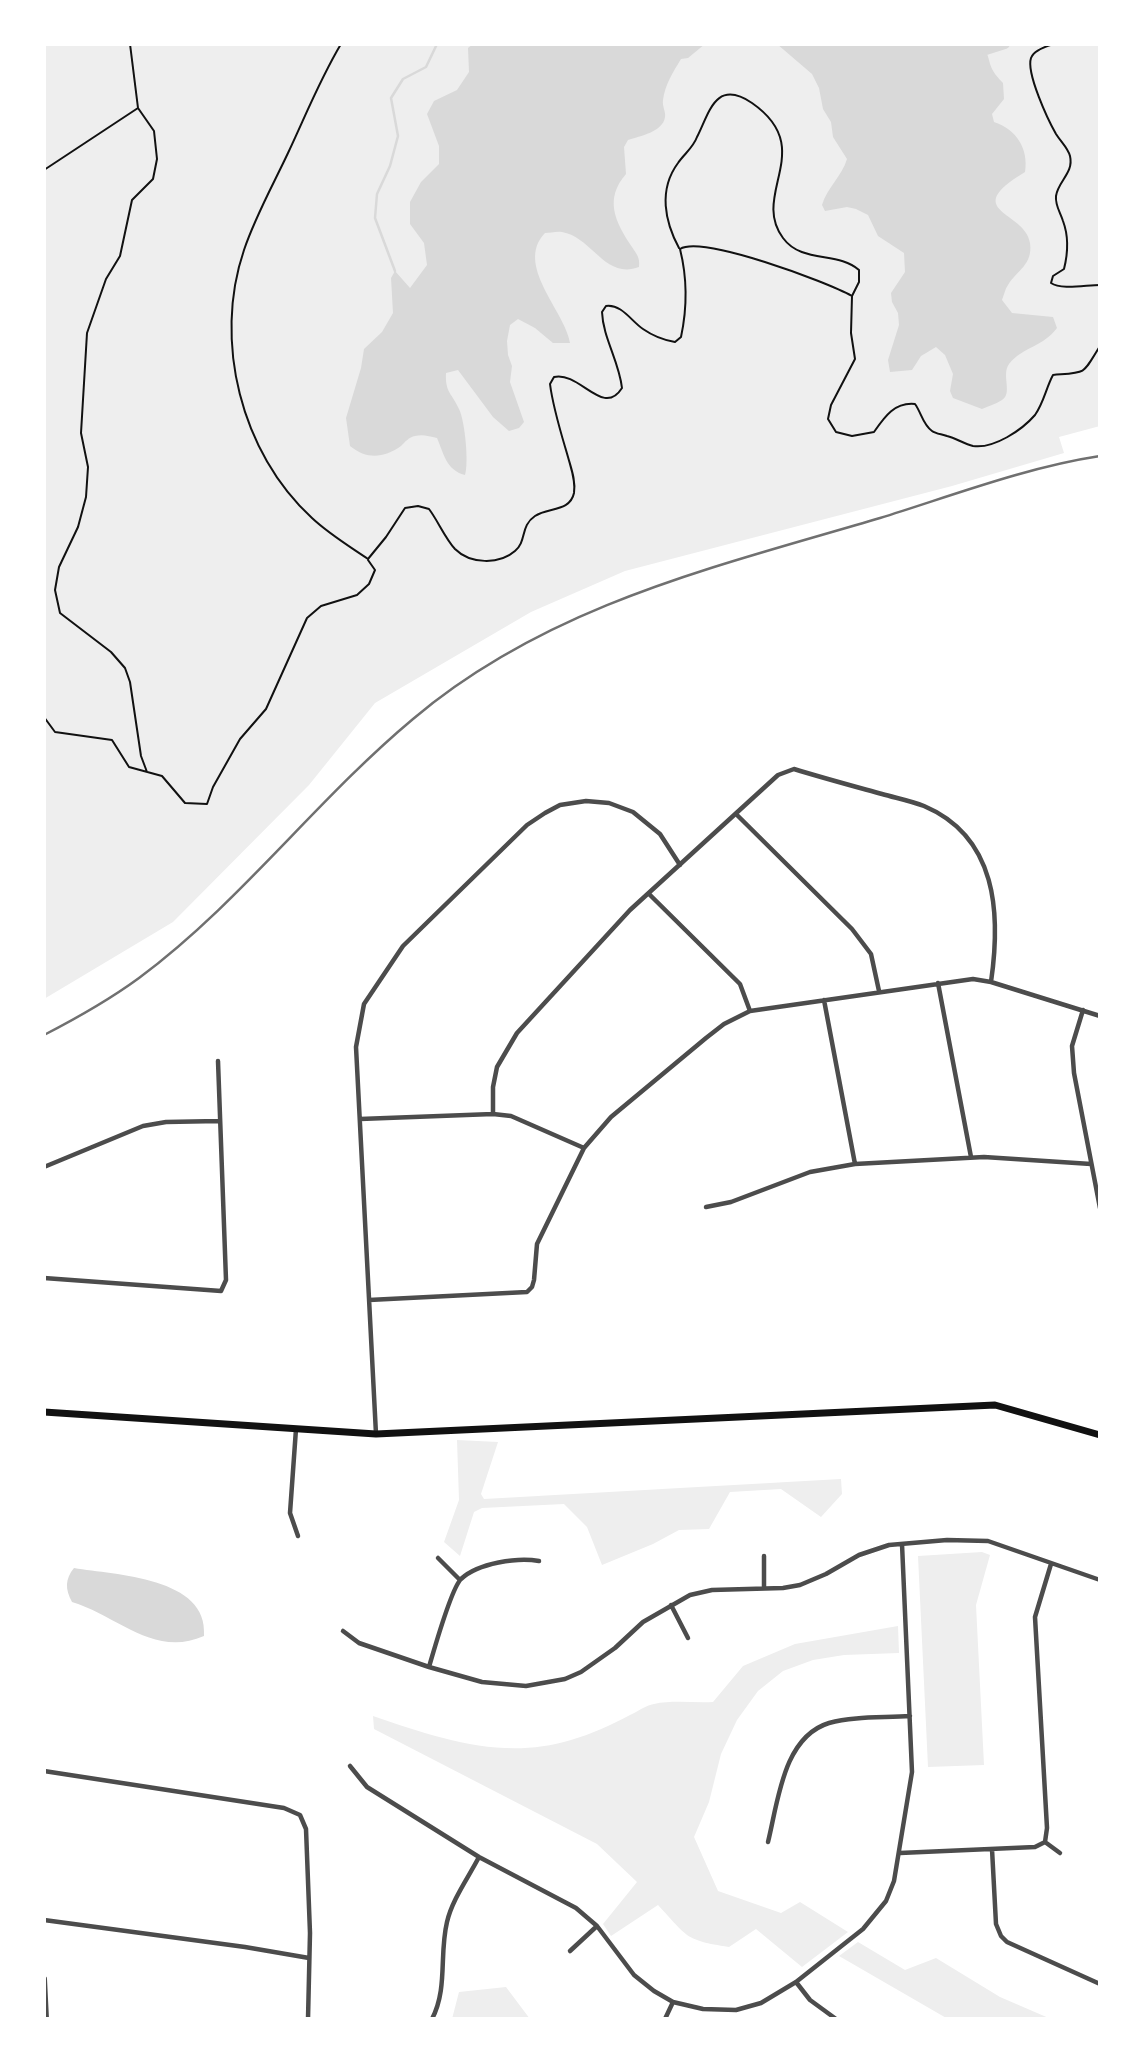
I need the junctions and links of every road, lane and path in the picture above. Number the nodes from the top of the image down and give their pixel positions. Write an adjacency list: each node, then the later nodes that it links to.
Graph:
1 (130, 44): 4 (path)
2 (341, 44): 10 (path)
3 (1053, 44): 7 (path)
4 (138, 108): 5 (path); 12 (path)
5 (44, 170)
6 (680, 249): 8 (path); 8 (path); 10 (path)
7 (1100, 285)
8 (852, 296): 9 (path)
9 (1100, 346)
10 (368, 559): 12 (path)
11 (44, 717): 12 (path)
12 (147, 772)
13 (736, 814): 14 (street); 16 (street); 18 (street)
14 (680, 865): 15 (street); 25 (street)
15 (649, 894): 21 (street); 24 (street)
16 (991, 982): 17 (street); 20 (street)
17 (938, 983): 18 (street); 28 (street)
18 (879, 991): 19 (street)
19 (824, 1000): 21 (street); 29 (street)
20 (1083, 1010): 22 (street); 30 (street)
21 (750, 1011): 27 (street)
22 (1100, 1016)
23 (218, 1061): 26 (street)
24 (493, 1114): 25 (street); 27 (street)
25 (360, 1119): 35 (street)
26 (219, 1121): 31 (street); 34 (street)
27 (584, 1148): 35 (street)
28 (971, 1157): 29 (street); 30 (street)
29 (855, 1164): 32 (street)
30 (1091, 1164): 33 (street)
31 (44, 1167)
32 (706, 1207)
33 (1100, 1208)
34 (44, 1278)
35 (369, 1300): 38 (street)
36 (44, 1412): 37 (main road)
37 (296, 1429): 38 (main road); 40 (street)
38 (376, 1434): 39 (main road)
39 (1100, 1435)
40 (298, 1536)
41 (902, 1544): 45 (street); 48 (street); 53 (street)
42 (764, 1556): 48 (street)
43 (438, 1558): 46 (street)
44 (539, 1561): 46 (street)
45 (1051, 1564): 47 (street); 57 (street)
46 (460, 1580): 52 (street)
47 (1100, 1580)
48 (764, 1588): 49 (street)
49 (671, 1605): 51 (street); 52 (street)
50 (343, 1631): 52 (street)
51 (688, 1639)
52 (429, 1667)
53 (910, 1716): 56 (street); 59 (street)
54 (349, 1766): 61 (street)
55 (44, 1771): 65 (street)
56 (768, 1842)
57 (1045, 1842): 58 (street); 60 (street)
58 (992, 1849): 59 (street); 68 (street)
59 (900, 1853): 67 (street)
60 (1060, 1853)
61 (479, 1857): 63 (street); 72 (street)
62 (44, 1920): 65 (street)
63 (597, 1926): 64 (street); 69 (street)
64 (570, 1951)
65 (309, 1958): 71 (street)
66 (44, 1979): 70 (street)
67 (796, 1982): 69 (street); 74 (street)
68 (1100, 1984)
69 (673, 2002): 73 (street)
70 (46, 2019)
71 (308, 2019)
72 (432, 2019)
73 (665, 2019)
74 (836, 2019)

